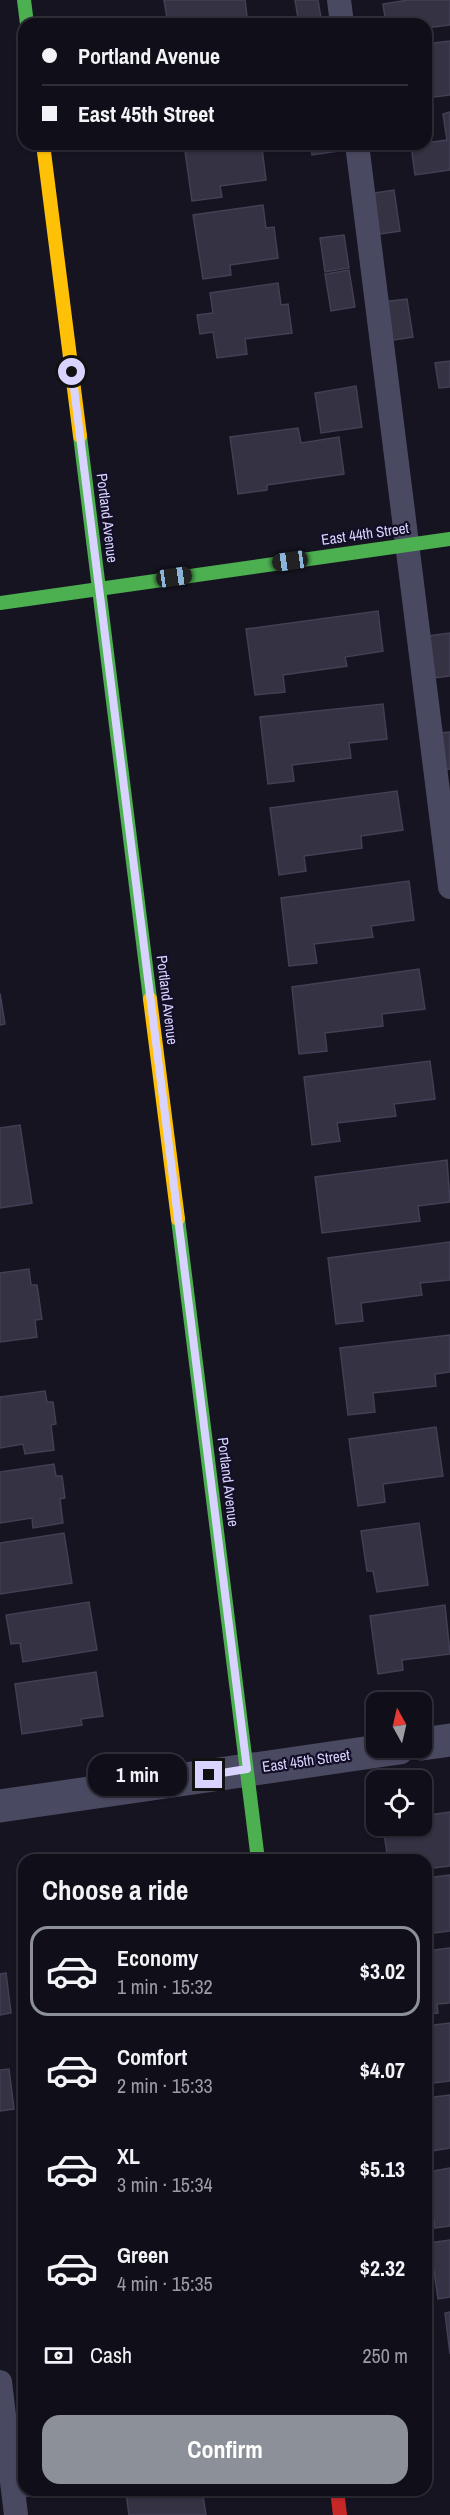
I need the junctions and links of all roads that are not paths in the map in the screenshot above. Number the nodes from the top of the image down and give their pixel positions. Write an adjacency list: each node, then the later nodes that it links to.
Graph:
1 (24, 0): 3 (street)
2 (339, 0): 4 (lane)
3 (26, 18)
4 (341, 18)
5 (44, 150): 9 (street, Portland Avenue)
6 (358, 150): 8 (lane)
7 (450, 539): 8 (street, East 44th Street)
8 (407, 545): 9 (street, East 44th Street); 11 (lane)
9 (99, 587): 10 (street, East 44th Street); 15 (street, Portland Avenue)
10 (0, 603)
11 (450, 887)
12 (450, 1740): 13 (street)
13 (432, 1743)
14 (366, 1753): 15 (street, East 45th Street)
15 (247, 1769): 16 (street, East 45th Street); 17 (street, Portland Avenue)
16 (0, 1806)
17 (257, 1854)
18 (0, 2382): 20 (lane)
19 (338, 2496): 21 (street)
20 (16, 2515)
21 (340, 2515)

